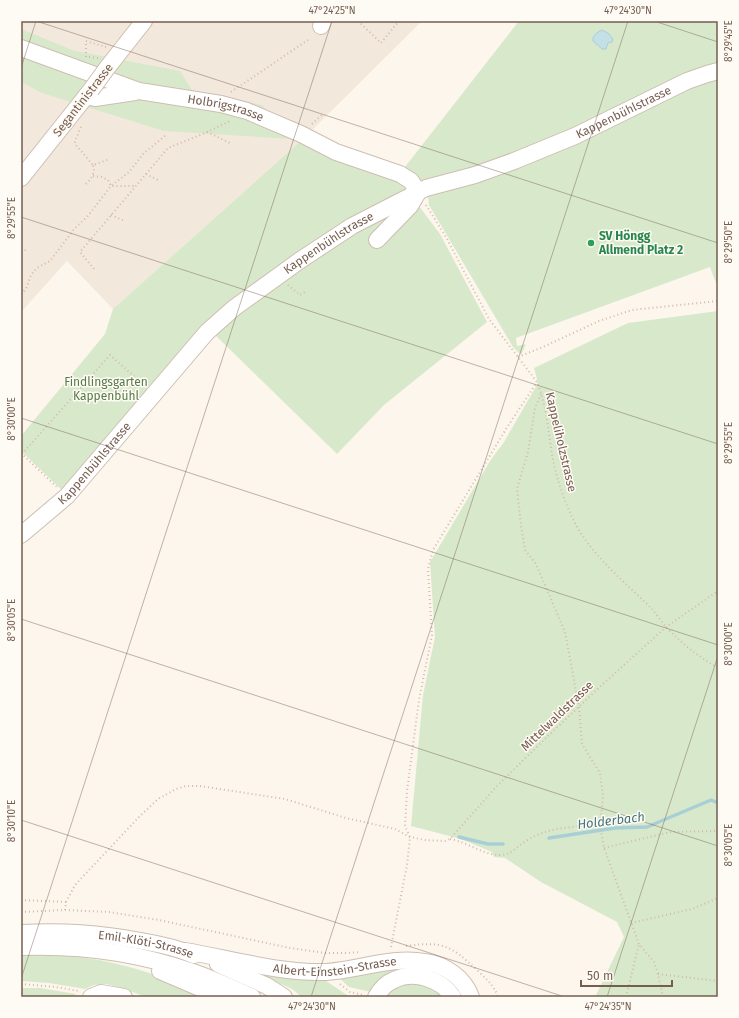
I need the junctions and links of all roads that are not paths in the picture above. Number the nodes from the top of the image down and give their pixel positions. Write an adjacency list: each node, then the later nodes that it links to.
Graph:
1 (144, 21): 5 (street, Segantinistrasse, bridge)
2 (21, 48): 4 (street, Holbrigstrasse)
3 (718, 71): 7 (street, Kappenbühlstrasse)
4 (139, 91): 5 (street); 7 (street, Holbrigstrasse)
5 (88, 93): 6 (street, Segantinistrasse)
6 (21, 178)
7 (418, 192): 8 (street); 9 (street, Kappenbühlstrasse)
8 (377, 240)
9 (21, 535)
10 (21, 933): 12 (street, Emil-Klöti-Strasse)
11 (21, 947): 13 (street, Emil-Klöti-Strasse)
12 (185, 951): 18 (street, Emil-Klöti-Strasse); 21 (street, Albert-Einstein-Strasse)
13 (116, 953): 16 (street); 17 (street, Emil-Klöti-Strasse)
14 (86, 994): 15 (street)
15 (124, 997)
16 (221, 997)
17 (252, 997)
18 (284, 997)
19 (372, 997): 20 (street, Albert-Einstein-Strasse)
20 (453, 997)
21 (471, 997)

